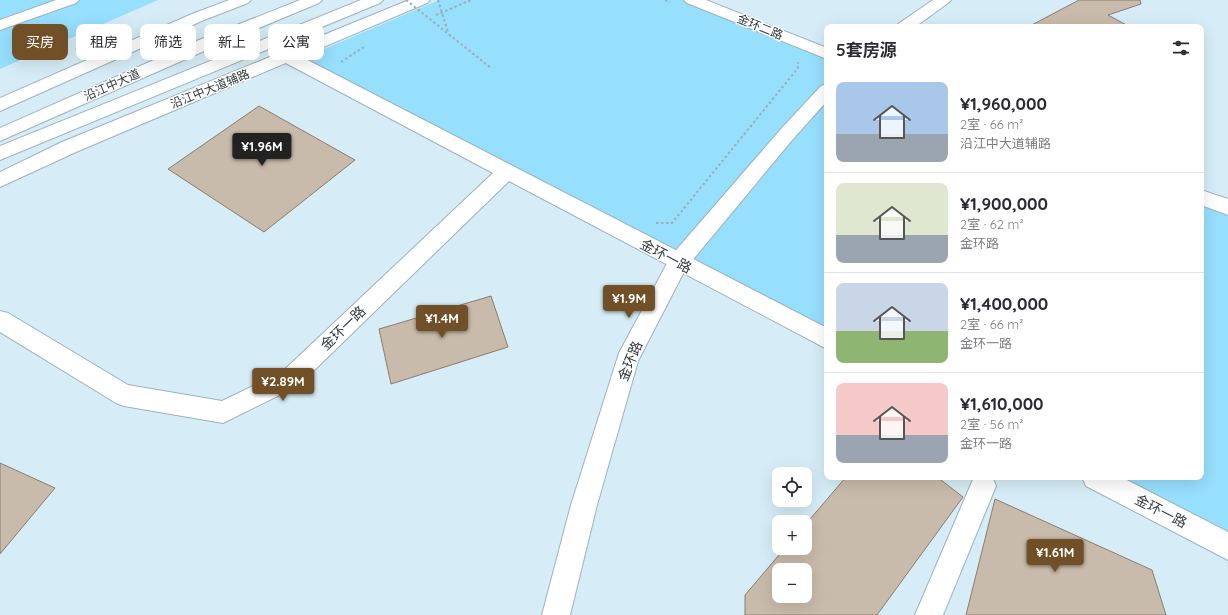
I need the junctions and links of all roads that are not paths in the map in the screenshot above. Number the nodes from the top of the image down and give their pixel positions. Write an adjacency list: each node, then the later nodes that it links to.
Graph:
1 (71, 0): 10 (main road)
2 (199, 0): 16 (main road)
3 (243, 0): 17 (main road, 沿江中大道)
4 (314, 0): 18 (main road, 沿江中大道)
5 (375, 0): 19 (main road)
6 (422, 0): 11 (main road, 沿江中大道辅路)
7 (692, 0): 12 (main road, 金环二路)
8 (943, 0): 9 (main road)
9 (908, 24)
10 (0, 25)
11 (324, 42)
12 (824, 53)
13 (281, 60): 21 (main road, 沿江中大道辅路)
14 (294, 60): 20 (main road, 金环一路)
15 (824, 93): 24 (main road, 金环路)
16 (0, 94)
17 (0, 105)
18 (0, 135)
19 (0, 153)
20 (506, 172): 24 (main road, 金环一路); 25 (main road, 金环一路)
21 (0, 180)
22 (1204, 198): 23 (main road)
23 (1228, 207)
24 (678, 262): 26 (main road, 金环一路); 30 (main road, 金环路)
25 (0, 320)
26 (824, 337)
27 (1100, 480): 29 (main road, 金环一路)
28 (983, 486): 31 (main road)
29 (1228, 546)
30 (561, 614)
31 (928, 615)

